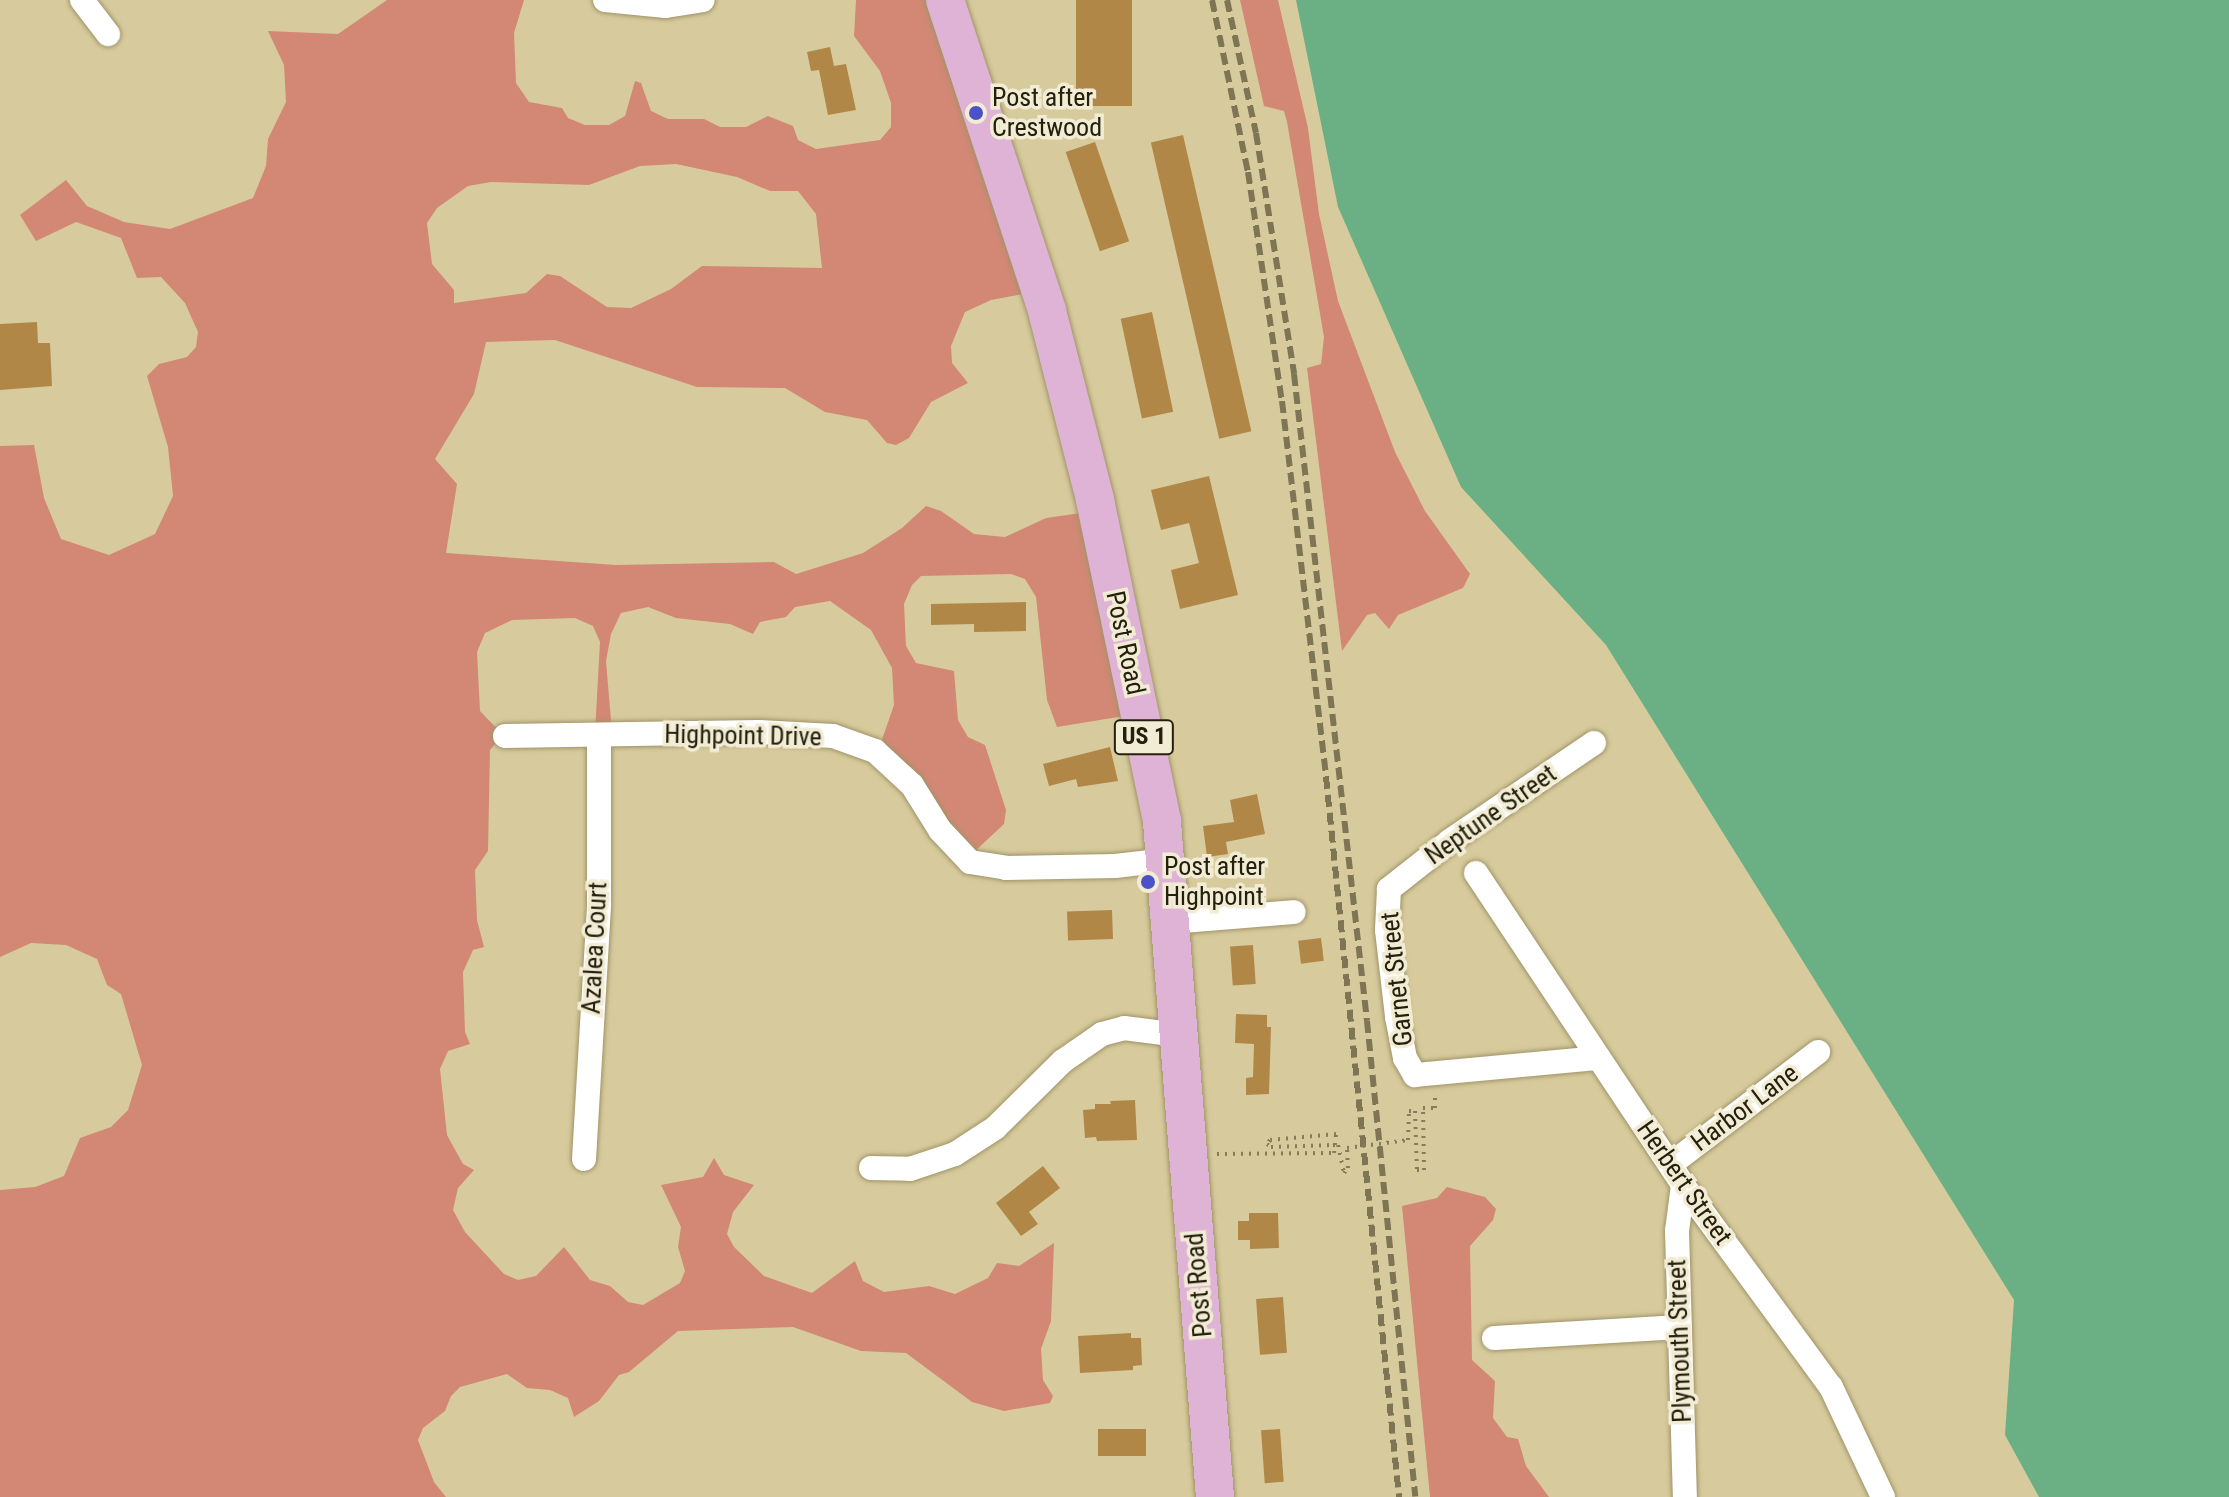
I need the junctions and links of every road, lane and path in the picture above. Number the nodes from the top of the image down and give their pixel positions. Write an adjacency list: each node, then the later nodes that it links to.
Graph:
1 (82, 0): 5 (street)
2 (605, 0): 3 (street)
3 (703, 0)
4 (945, 0): 9 (main road, Post Road / US 1)
5 (108, 34)
6 (505, 736): 7 (street, Highpoint Drive)
7 (599, 736): 9 (street, Highpoint Drive); 19 (street, Azalea Court)
8 (1594, 743): 11 (street, Neptune Street)
9 (1166, 860): 13 (main road, Post Road / US 1)
10 (1476, 873): 16 (street, Herbert Street)
11 (1389, 889): 17 (street, Garnet Street)
12 (1294, 912): 13 (street)
13 (1170, 922): 14 (main road, Post Road / US 1)
14 (1179, 1035): 18 (main road, Post Road / US 1); 20 (street)
15 (1818, 1052): 21 (street, Harbor Lane)
16 (1598, 1058): 17 (street, Garnet Street); 21 (street, Herbert Street)
17 (1435, 1076): 18 (path, bridge)
18 (1188, 1154): 24 (main road, Post Road / US 1)
19 (584, 1159)
20 (871, 1168)
21 (1677, 1174): 22 (street, Plymouth Street); 26 (street, Herbert Street)
22 (1680, 1327): 23 (street); 25 (street, Plymouth Street)
23 (1494, 1338)
24 (1215, 1497)
25 (1685, 1497)
26 (1883, 1497)

